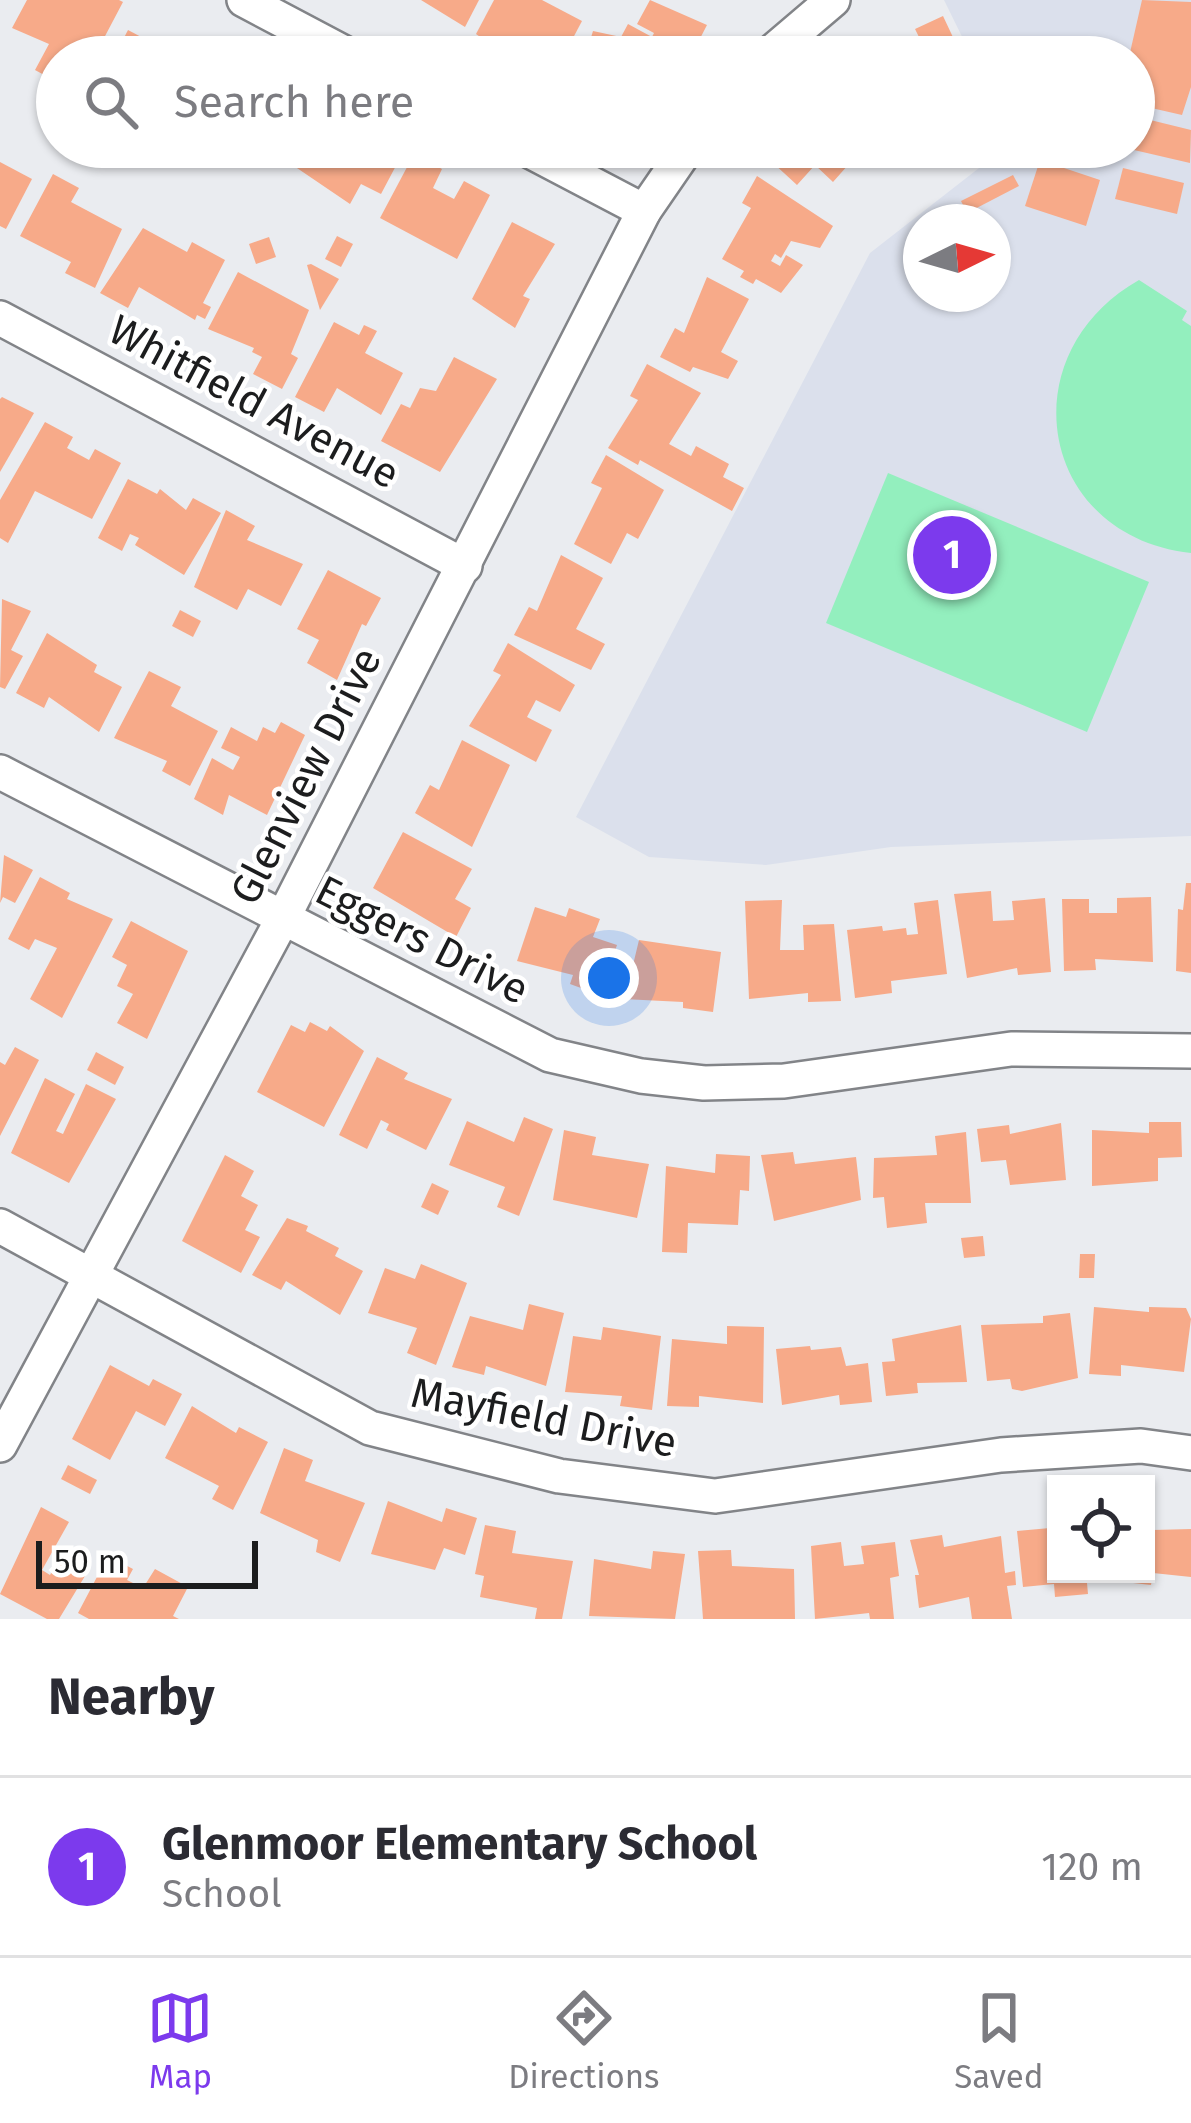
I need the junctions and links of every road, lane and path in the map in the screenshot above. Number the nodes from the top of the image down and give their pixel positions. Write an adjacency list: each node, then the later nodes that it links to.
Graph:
1 (244, 0): 3 (street)
2 (833, 0): 4 (street)
3 (312, 36)
4 (791, 36)
5 (561, 168): 7 (street)
6 (674, 168): 7 (street, Glenview Drive)
7 (644, 212): 9 (street, Glenview Drive)
8 (0, 318): 9 (street, Whitfield Avenue)
9 (465, 566): 11 (street, Glenview Drive)
10 (0, 772): 11 (street, Eggers Drive)
11 (282, 920): 12 (street, Eggers Drive); 14 (street, Glenview Drive)
12 (1191, 1051)
13 (0, 1226): 14 (street, Mayfield Drive)
14 (94, 1275): 15 (street, Glenview Drive); 16 (street, Mayfield Drive)
15 (0, 1445)
16 (1191, 1454)

